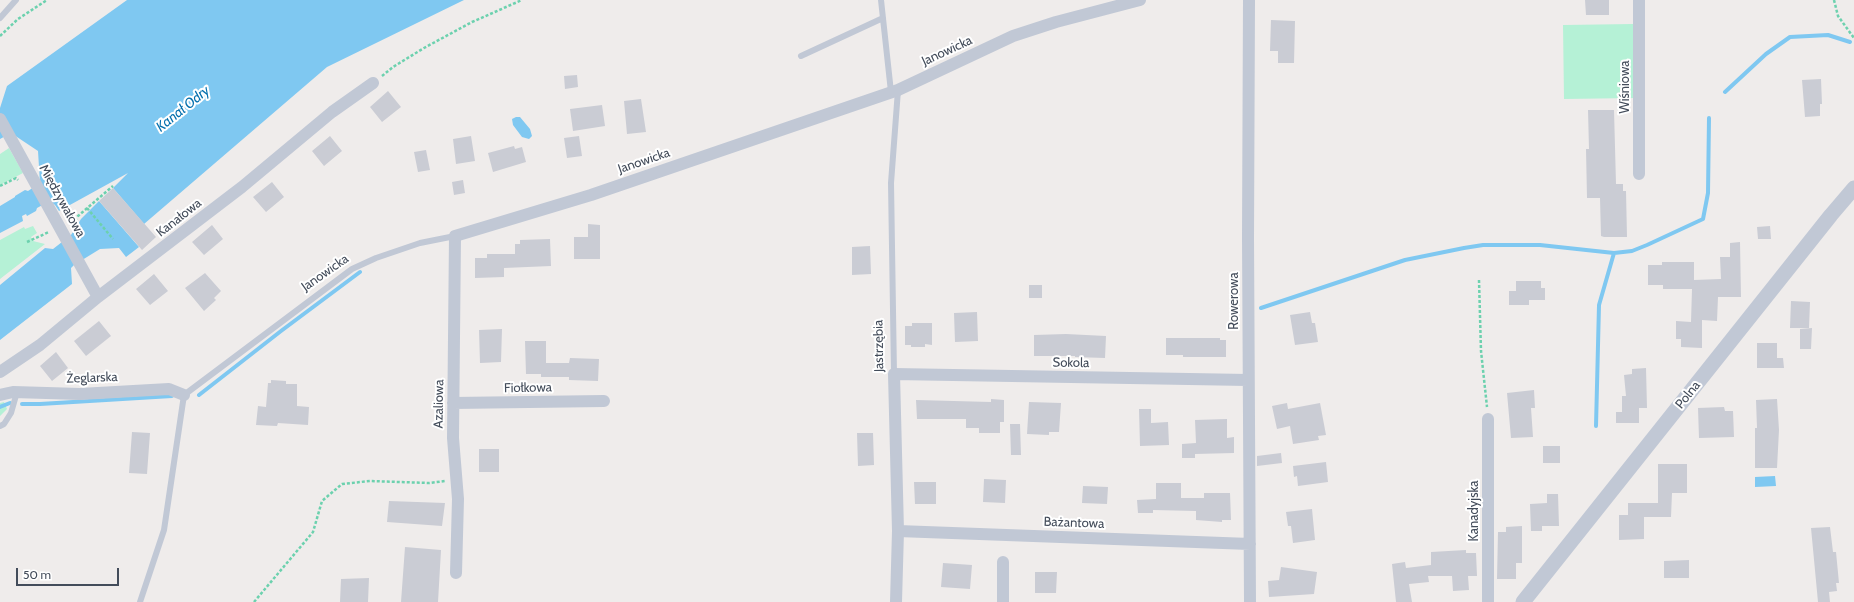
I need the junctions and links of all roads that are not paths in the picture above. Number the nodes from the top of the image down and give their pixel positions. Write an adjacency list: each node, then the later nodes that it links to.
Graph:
1 (16, 0): 6 (lane)
2 (881, 0): 7 (lane, Jastrzębia)
3 (1140, 0): 10 (street, Janowicka)
4 (1249, 0): 18 (street, Rowerowa)
5 (1639, 0): 12 (street, Wiśniowa)
6 (0, 18)
7 (883, 18): 8 (lane); 10 (lane, Jastrzębia)
8 (801, 56)
9 (373, 83): 15 (street, Kanałowa)
10 (894, 91): 14 (street, Janowicka); 17 (lane, Jastrzębia)
11 (0, 119): 15 (street, Międzywałowa)
12 (1639, 174)
13 (1853, 193): 35 (street, Polna)
14 (455, 236): 20 (lane, Janowicka); 23 (street, Azaliowa)
15 (98, 297): 16 (street, Kanałowa)
16 (0, 372)
17 (894, 374): 18 (street, Sokola); 26 (street, Jastrzębia)
18 (1248, 380): 27 (street, Rowerowa)
19 (17, 392): 20 (street, Żeglarska); 21 (street, Żeglarska); 25 (lane)
20 (184, 394): 30 (lane)
21 (0, 395)
22 (604, 401): 23 (street, Fiołkowa)
23 (454, 403): 29 (street, Azaliowa)
24 (1488, 419): 34 (street, Kanadyjska)
25 (0, 426)
26 (898, 531): 27 (street, Bażantowa); 31 (street, Jastrzębia)
27 (1250, 544): 33 (street, Rowerowa)
28 (1003, 562): 32 (street)
29 (456, 573)
30 (140, 602)
31 (896, 602)
32 (1003, 602)
33 (1250, 602)
34 (1488, 602)
35 (1523, 602)

